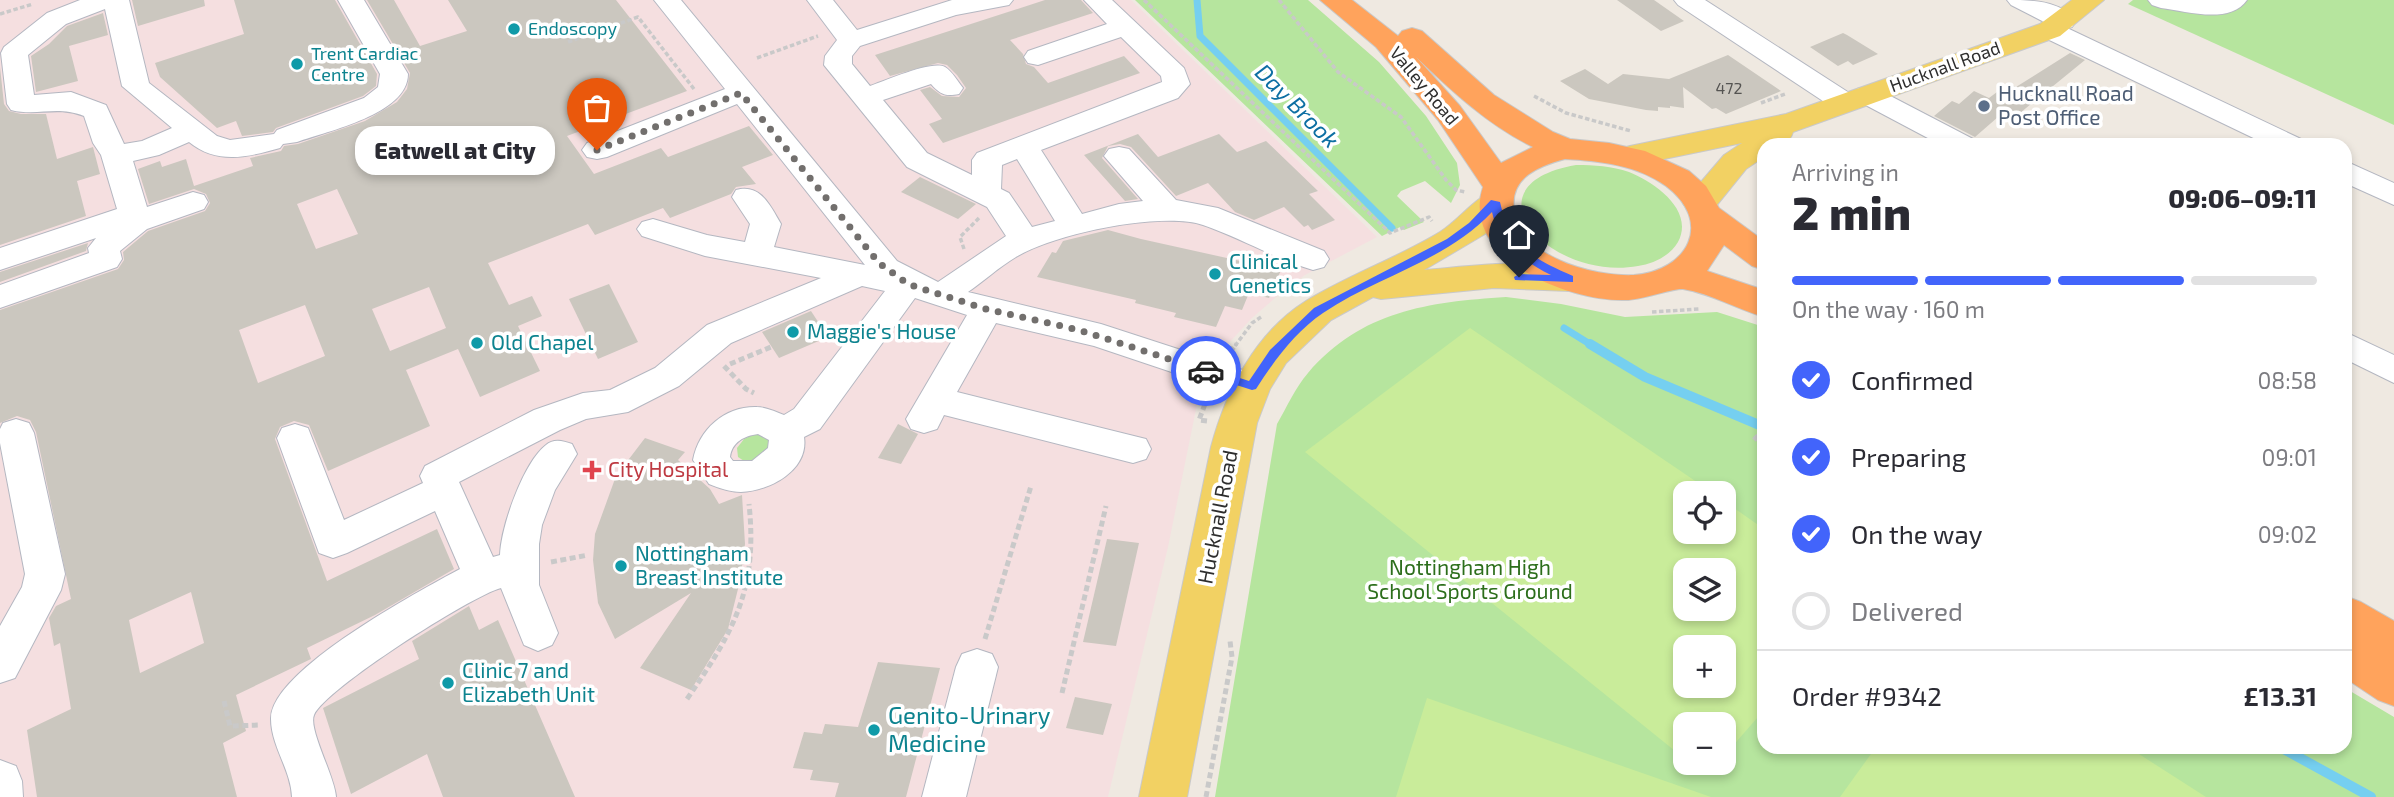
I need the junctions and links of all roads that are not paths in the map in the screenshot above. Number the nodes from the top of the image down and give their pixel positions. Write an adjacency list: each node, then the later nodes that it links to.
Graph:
1 (108, 0): 33 (street)
2 (116, 0): 24 (street)
3 (351, 0): 24 (street)
4 (667, 0): 20 (street)
5 (820, 0): 17 (street)
6 (1000, 0): 17 (street)
7 (1097, 0): 16 (street)
8 (1334, 0): 36 (highway, Valley Road)
9 (1372, 0): 31 (highway, Valley Road)
10 (1687, 0): 22 (street)
11 (2020, 0): 15 (street)
12 (2090, 0): 15 (main road, Hucknall Road)
13 (2161, 0): 14 (street)
14 (2234, 0)
15 (2057, 25): 22 (main road, Hucknall Road); 27 (street)
16 (1125, 27): 18 (street); 29 (street)
17 (845, 48): 21 (street)
18 (1038, 57)
19 (949, 88): 21 (street)
20 (741, 93): 32 (street); 54 (street)
21 (865, 97): 39 (street)
22 (1856, 99): 23 (main road, Hucknall Road); 26 (street)
23 (1793, 122): 25 (main road, Hucknall Road); 28 (main road, Hucknall Road)
24 (192, 130): 33 (street)
25 (1770, 138)
26 (1946, 138)
27 (2277, 138)
28 (1636, 144): 31 (highway); 42 (highway)
29 (1024, 146): 39 (street); 44 (street)
30 (1757, 147): 42 (main road, Hucknall Road)
31 (1565, 149): 36 (highway)
32 (597, 150)
33 (117, 155): 43 (street)
34 (1119, 156): 41 (street)
35 (2352, 174): 37 (street)
36 (1486, 193): 53 (highway); 55 (main road, Hucknall Road)
37 (2394, 195)
38 (747, 197): 48 (street)
39 (992, 197): 46 (street)
40 (192, 202): 43 (street)
41 (1167, 209): 44 (street); 50 (street)
42 (1703, 209): 47 (highway); 52 (highway)
43 (135, 218): 49 (street); 57 (street)
44 (1073, 225): 46 (street)
45 (653, 229): 48 (street)
46 (1024, 240): 56 (street)
47 (1757, 252)
48 (756, 255): 51 (street)
49 (0, 259)
50 (1314, 259)
51 (856, 276): 54 (street); 68 (street)
52 (1678, 276): 53 (highway); 58 (highway)
53 (1570, 279): 55 (main road, Hucknall Road)
54 (908, 284): 56 (street); 63 (street)
55 (1362, 289): 62 (main road, Hucknall Road)
56 (944, 295): 59 (street)
57 (0, 297)
58 (1757, 301)
59 (986, 309): 62 (street); 66 (street)
60 (2352, 348): 61 (street)
61 (2394, 370)
62 (1252, 386): 81 (main road, Hucknall Road)
63 (784, 431)
64 (16, 433): 74 (street)
65 (295, 438): 68 (street)
66 (1133, 449)
67 (559, 454): 69 (street)
68 (444, 490): 69 (street)
69 (501, 572): 71 (street); 79 (street)
70 (2352, 619): 72 (highway)
71 (538, 632)
72 (2394, 644)
73 (2352, 658): 76 (highway)
74 (0, 665)
75 (977, 667): 80 (street)
76 (2394, 685)
77 (0, 781): 78 (street)
78 (1, 797)
79 (314, 797)
80 (944, 797)
81 (1163, 797)

